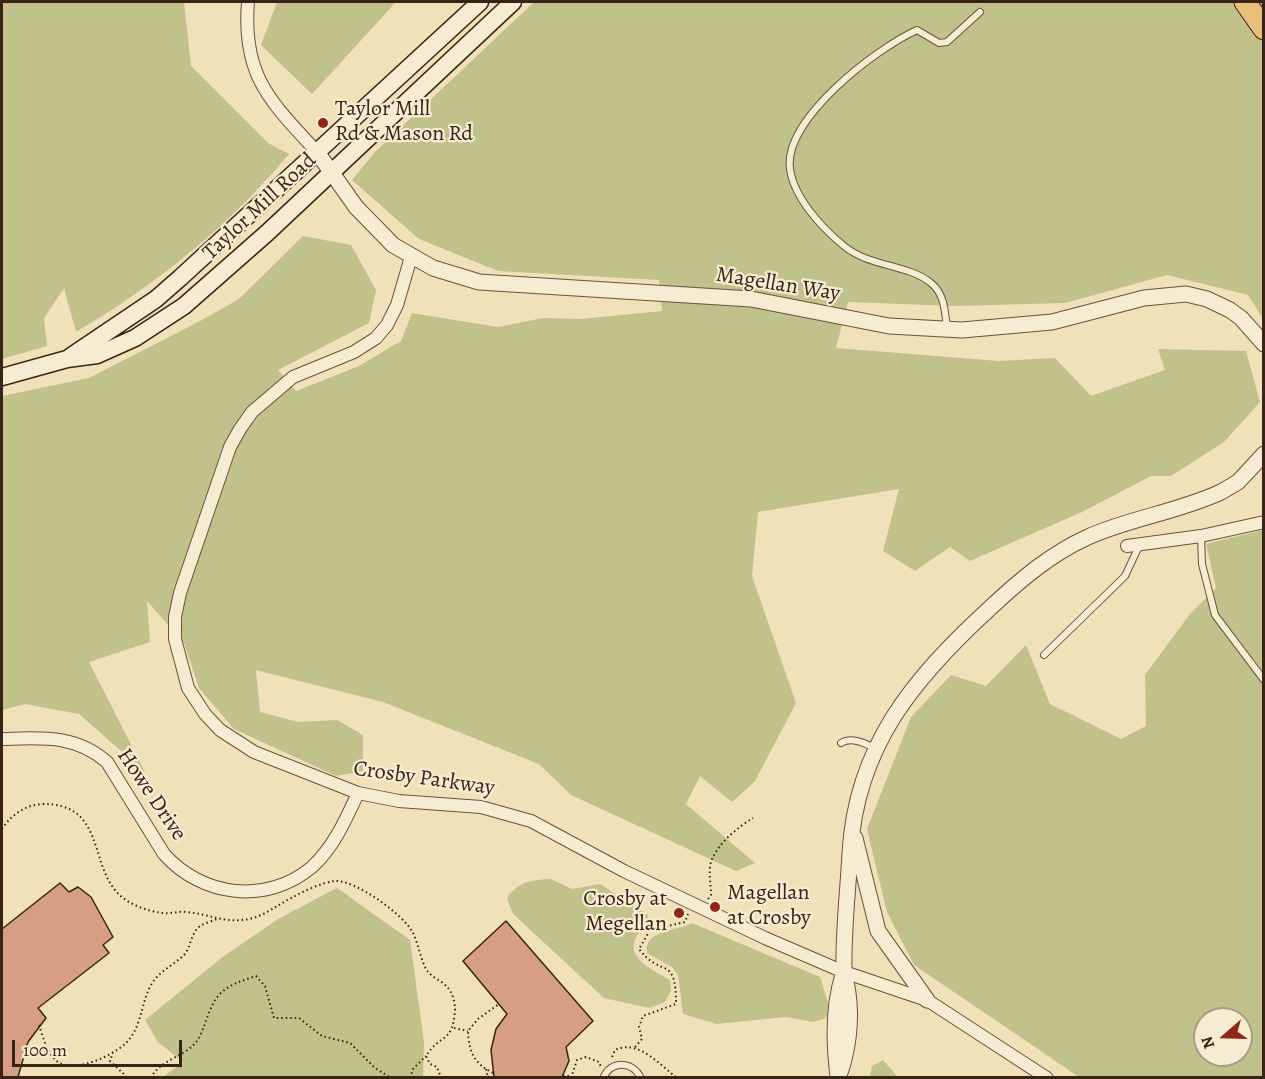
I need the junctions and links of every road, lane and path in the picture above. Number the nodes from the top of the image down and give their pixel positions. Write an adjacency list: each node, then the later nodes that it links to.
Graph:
1 (248, 2): 7 (street)
2 (480, 2): 7 (main road, Taylor Mill Road)
3 (513, 2): 8 (main road, Taylor Mill Road)
4 (1245, 2): 6 (highway)
5 (980, 12): 10 (lane)
6 (1263, 29)
7 (316, 152): 8 (street, Magellan Way); 12 (main road, Taylor Mill Road)
8 (330, 171): 9 (street, Magellan Way); 12 (main road, Taylor Mill Road)
9 (411, 257): 10 (street, Magellan Way); 24 (street, Crosby Parkway)
10 (947, 330): 11 (street, Magellan Way)
11 (1263, 344)
12 (67, 359): 13 (main road, Taylor Mill Road)
13 (2, 378)
14 (1263, 454): 23 (street)
15 (1263, 522): 16 (street)
16 (1200, 536): 17 (street); 20 (lane)
17 (1140, 543): 18 (street); 19 (lane)
18 (1127, 546)
19 (1044, 655)
20 (1263, 680)
21 (2, 739): 24 (street, Howe Drive)
22 (841, 743): 23 (lane)
23 (877, 748): 27 (street)
24 (358, 793): 28 (street, Crosby Parkway)
25 (753, 818): 28 (path)
26 (2, 829): 29 (path)
27 (852, 830): 30 (street); 31 (street)
28 (693, 904): 30 (street, Crosby Parkway); 36 (path)
29 (217, 919): 34 (path); 37 (path)
30 (844, 972): 30 (street); 31 (street, Crosby Parkway)
31 (927, 1000): 55 (street, Crosby Parkway)
32 (499, 1005): 35 (path)
33 (39, 1025): 37 (path)
34 (454, 1028): 35 (path); 38 (path)
35 (468, 1031): 42 (path)
36 (635, 1047): 39 (path); 54 (path)
37 (113, 1051): 46 (path)
38 (426, 1056): 49 (path); 50 (path)
39 (611, 1060)
40 (606, 1064): 41 (path)
41 (601, 1067): 45 (path); 52 (path)
42 (486, 1069): 43 (path); 51 (path)
43 (493, 1073)
44 (563, 1076): 52 (path)
45 (604, 1076): 53 (lane)
46 (128, 1077)
47 (151, 1077): 48 (path)
48 (392, 1077)
49 (411, 1077)
50 (441, 1077)
51 (488, 1077)
52 (571, 1077)
53 (641, 1077)
54 (677, 1077)
55 (1047, 1077)

